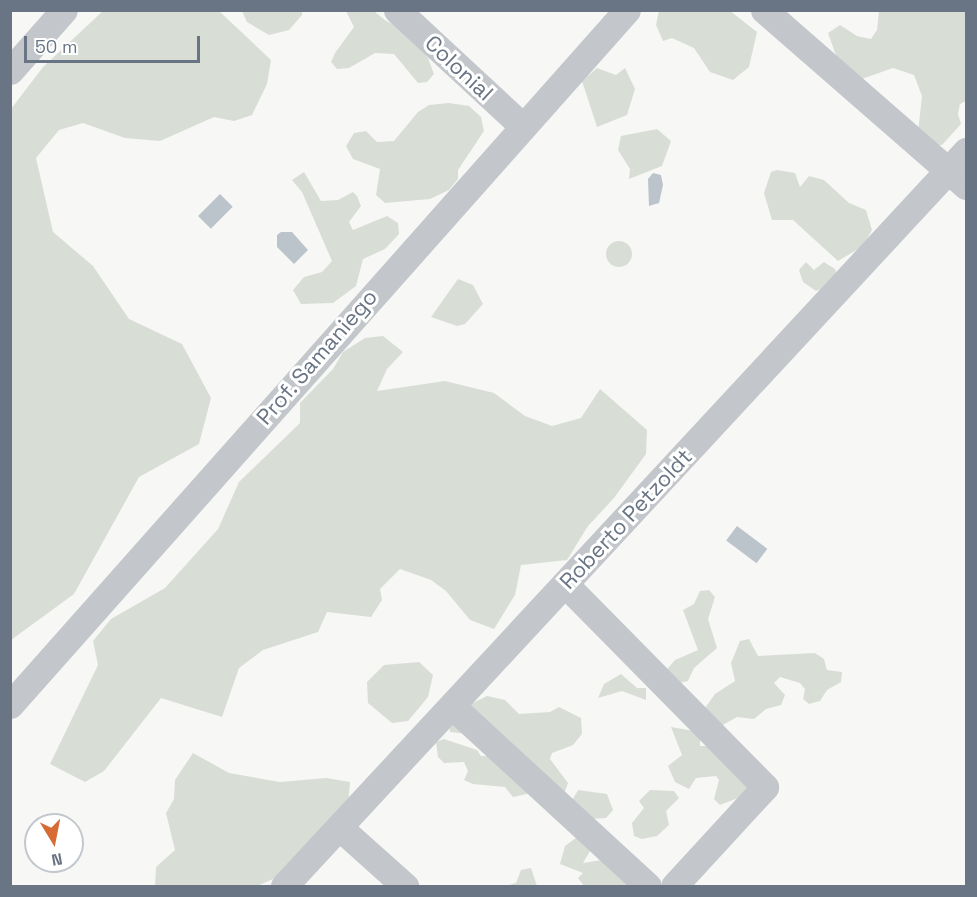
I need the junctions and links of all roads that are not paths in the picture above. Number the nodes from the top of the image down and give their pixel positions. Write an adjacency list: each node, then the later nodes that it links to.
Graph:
1 (64, 10): 5 (street)
2 (397, 10): 6 (street, Colonial)
3 (627, 10): 6 (street, Prof. Samaniego)
4 (764, 10): 7 (street)
5 (10, 71)
6 (522, 125): 9 (street, Prof. Samaniego)
7 (961, 169): 8 (street, Roberto Petzoldt)
8 (566, 584): 10 (street, Roberto Petzoldt); 15 (street)
9 (10, 705)
10 (452, 706): 11 (street, Roberto Petzoldt); 14 (street)
11 (339, 827): 12 (street, Roberto Petzoldt); 13 (street)
12 (284, 886)
13 (405, 886)
14 (648, 886)
15 (674, 886)

